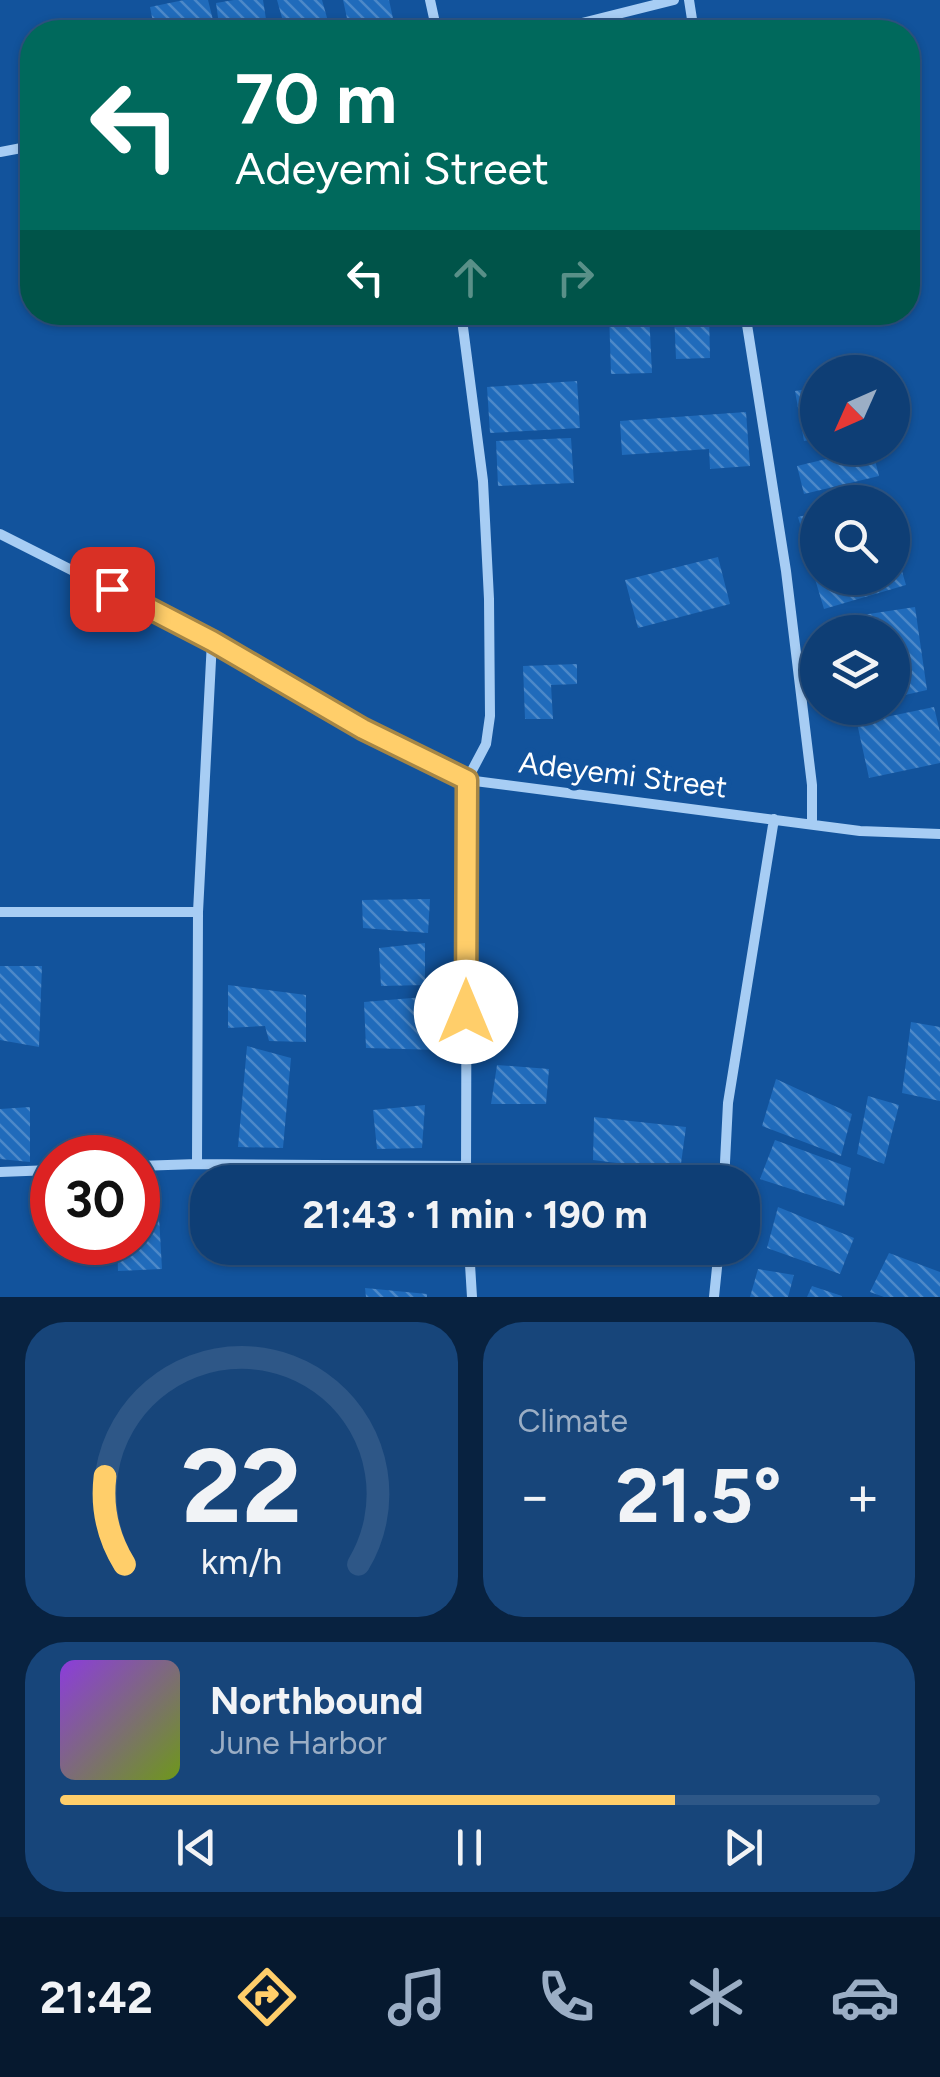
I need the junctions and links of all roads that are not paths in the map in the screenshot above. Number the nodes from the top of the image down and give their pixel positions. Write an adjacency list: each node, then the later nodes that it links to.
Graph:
1 (674, 0): 2 (street)
2 (594, 20)
3 (462, 325): 7 (street)
4 (747, 325): 9 (street)
5 (0, 534): 6 (street, Adeyemi Street)
6 (212, 641): 7 (street, Adeyemi Street); 12 (street)
7 (467, 780): 8 (street, Adeyemi Street); 16 (street)
8 (774, 818): 9 (street, Adeyemi Street); 17 (street)
9 (812, 824): 10 (street, Adeyemi Street)
10 (940, 834)
11 (0, 912): 12 (street)
12 (198, 912): 13 (street)
13 (196, 1164): 14 (street); 15 (street)
14 (160, 1165)
15 (330, 1165)
16 (465, 1165)
17 (725, 1165)
18 (30, 1171): 19 (street)
19 (0, 1172)
20 (470, 1265): 22 (street)
21 (717, 1265): 23 (street)
22 (472, 1297)
23 (714, 1297)

